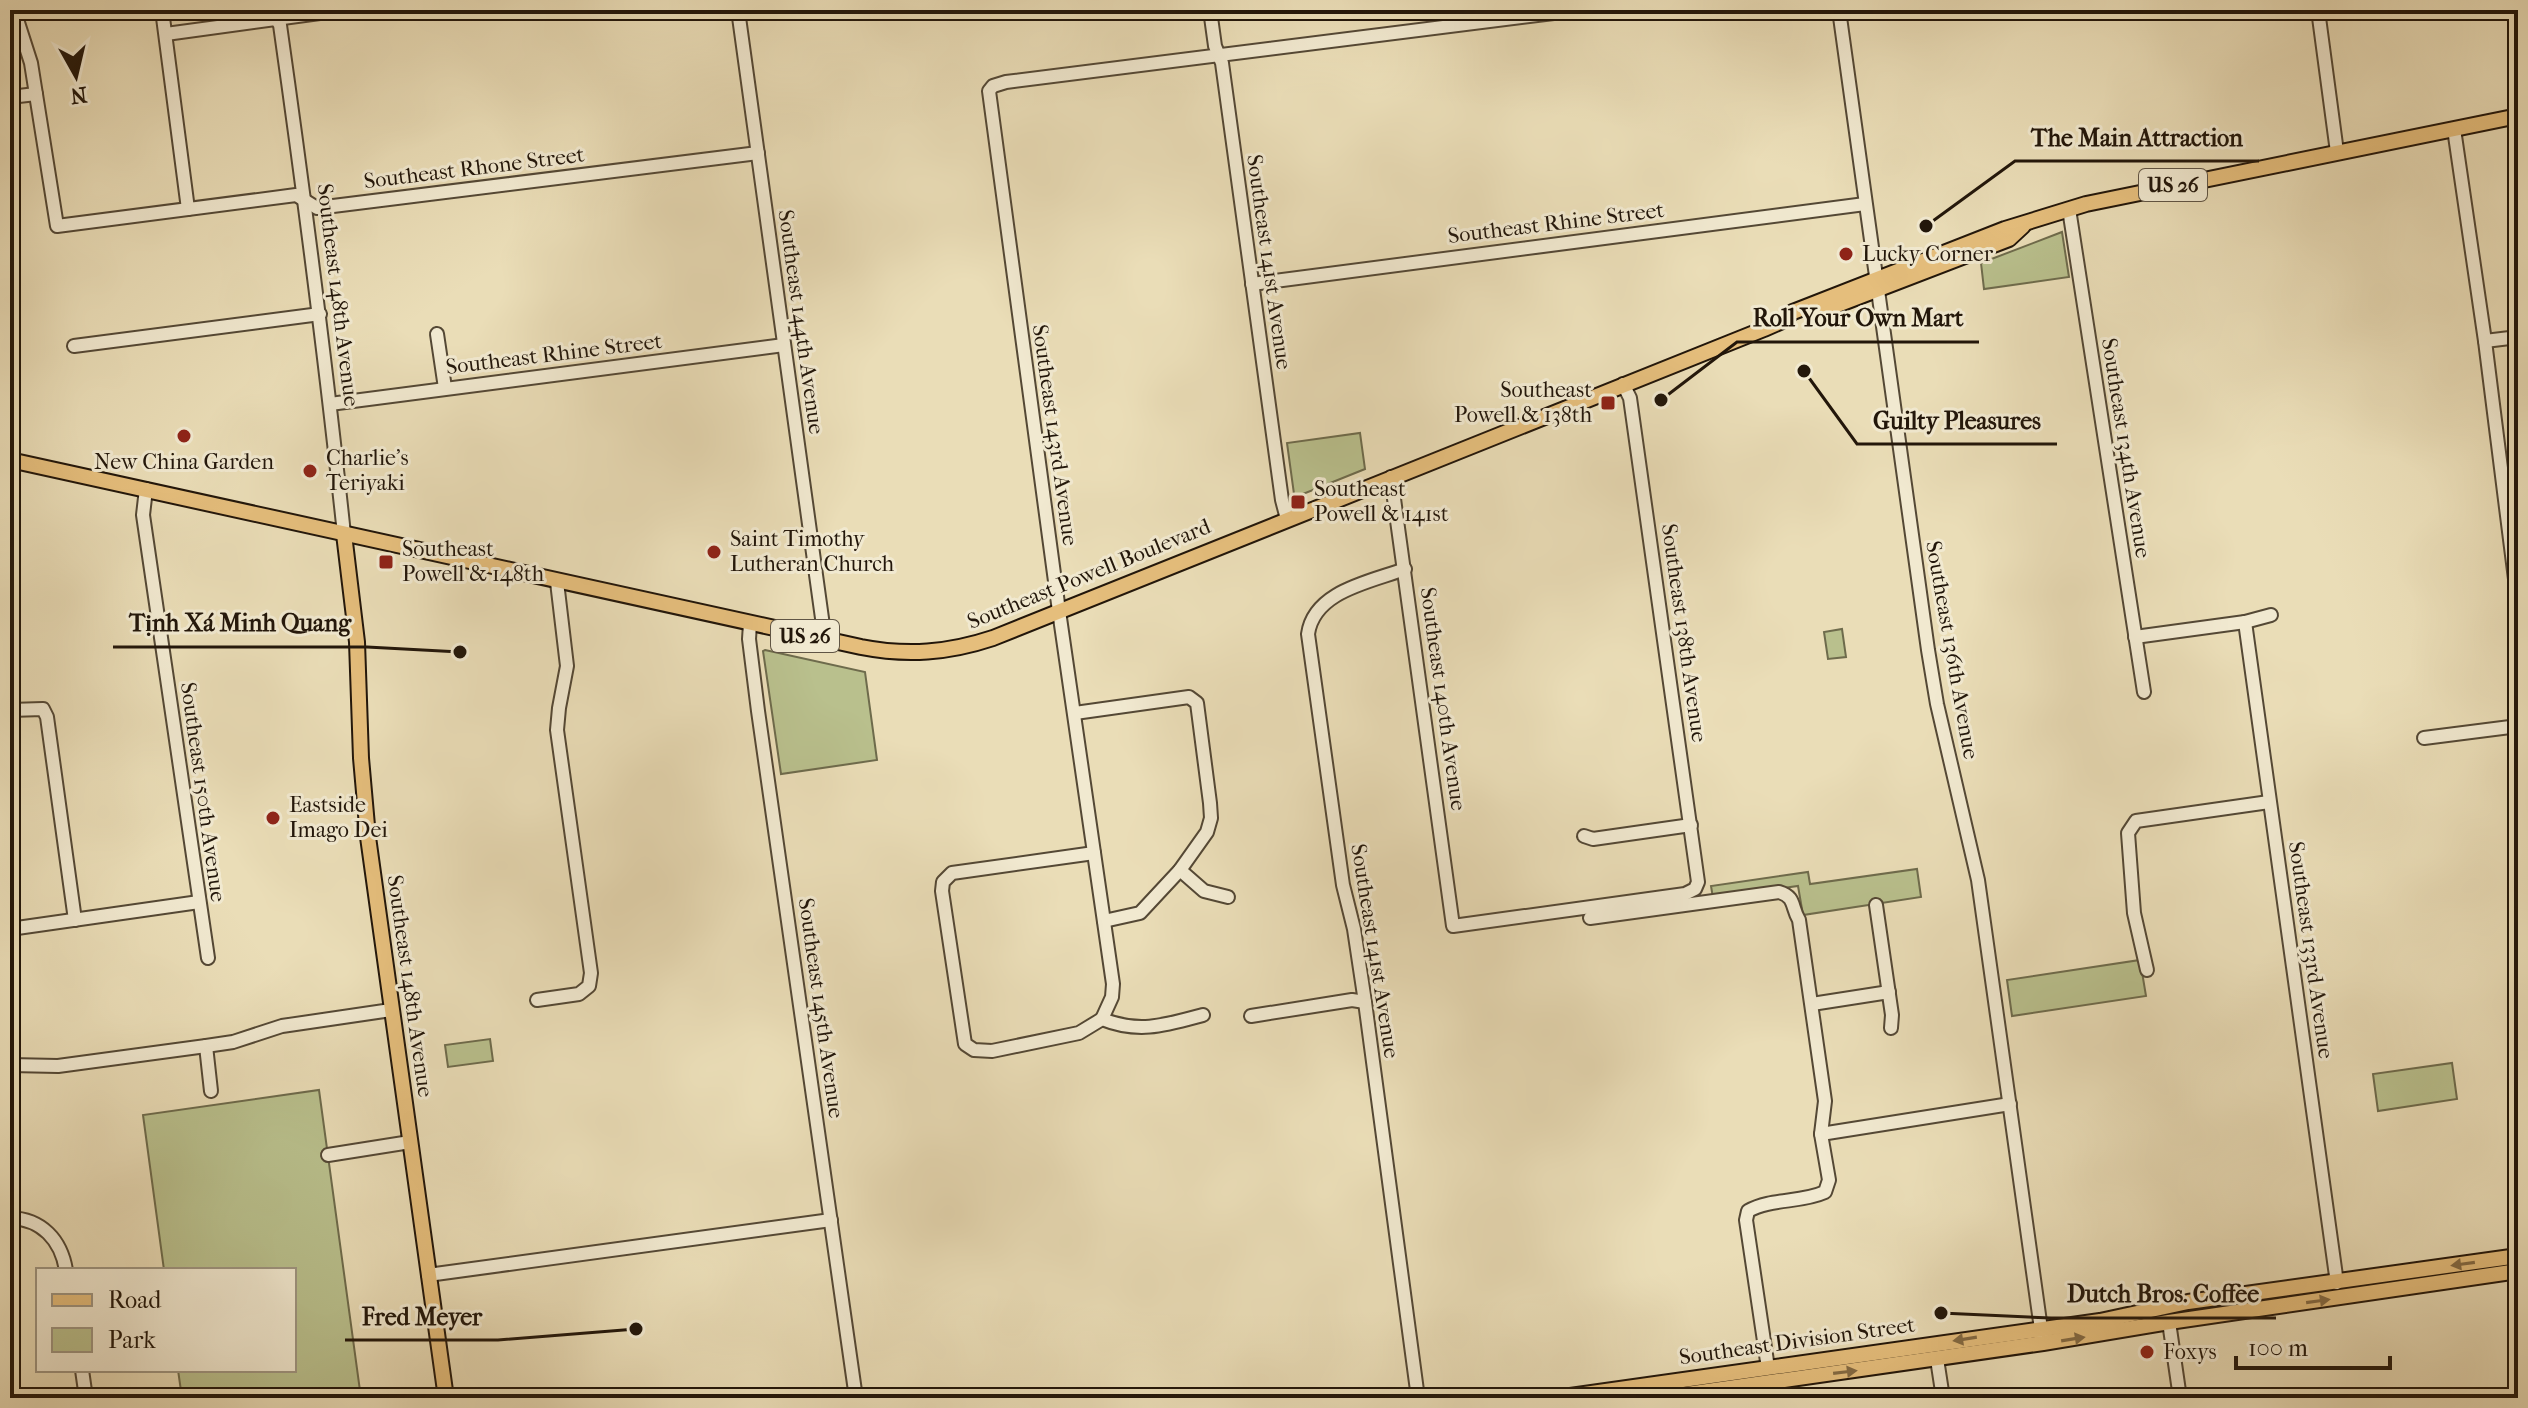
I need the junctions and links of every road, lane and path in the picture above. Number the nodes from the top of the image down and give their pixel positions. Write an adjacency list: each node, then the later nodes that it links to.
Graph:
1 (14, 10): 12 (street)
2 (162, 10): 10 (street)
3 (342, 10): 9 (street)
4 (738, 10): 17 (street, Southeast 144th Avenue)
5 (1210, 10): 11 (street, Southeast 141st Avenue)
6 (1578, 10): 11 (street)
7 (1839, 10): 19 (street, Southeast 136th Avenue)
8 (2318, 10): 16 (street)
9 (274, 14): 10 (street); 18 (street, Southeast 148th Avenue)
10 (166, 34): 20 (street)
11 (1219, 56): 22 (street, Southeast 141st Avenue); 41 (street, Southeast 143rd Avenue)
12 (36, 94): 13 (street); 20 (street, Southeast Rhone Street)
13 (10, 97)
14 (2518, 116): 15 (main road, Southeast Powell Boulevard / US 26)
15 (2454, 129): 16 (main road, Southeast Powell Boulevard / US 26); 27 (street)
16 (2337, 152): 21 (main road, Southeast Powell Boulevard / US 26)
17 (758, 153): 18 (street, Southeast Rhone Street); 28 (street, Southeast 144th Avenue)
18 (304, 200): 20 (street, Southeast Rhone Street); 24 (street, Southeast 148th Avenue)
19 (1865, 204): 22 (street, Southeast Rhine Street); 23 (street, Southeast 136th Avenue)
20 (188, 209)
21 (2069, 209): 23 (main road, Southeast Powell Boulevard / US 26); 45 (street, Southeast 134th Avenue)
22 (1252, 284): 36 (street, Southeast 141st Avenue)
23 (1877, 285): 30 (main road, Southeast Powell Boulevard / US 26); 79 (street, Southeast 136th Avenue)
24 (320, 314): 29 (street); 32 (street, Southeast 148th Avenue)
25 (437, 334): 31 (street)
26 (2518, 337): 27 (street)
27 (2485, 341): 40 (street)
28 (784, 345): 31 (street, Southeast Rhine Street); 46 (street, Southeast 144th Avenue)
29 (74, 346)
30 (1623, 384): 34 (main road, Southeast Powell Boulevard / US 26); 53 (street, Southeast 138th Avenue)
31 (445, 388): 32 (street, Southeast Rhine Street)
32 (330, 404): 37 (street, Southeast 148th Avenue)
33 (10, 460): 35 (main road, Southeast Powell Boulevard / US 26)
34 (1391, 477): 36 (main road, Southeast Powell Boulevard / US 26); 38 (street, Southeast 140th Avenue)
35 (146, 489): 37 (main road, Southeast Powell Boulevard / US 26); 59 (street, Southeast 150th Avenue)
36 (1287, 519): 41 (main road, Southeast Powell Boulevard / US 26)
37 (344, 534): 39 (main road, Southeast Powell Boulevard / US 26); 71 (main road, Southeast 148th Avenue)
38 (1405, 569): 57 (street, Southeast 140th Avenue); 69 (street, Southeast 141st Avenue)
39 (557, 582): 44 (main road, Southeast Powell Boulevard / US 26); 68 (street)
40 (2517, 595)
41 (1059, 611): 46 (main road, Southeast Powell Boulevard / US 26); 49 (street, Southeast 143rd Avenue)
42 (2271, 615): 43 (street)
43 (2245, 622): 45 (street); 52 (street, Southeast 133rd Avenue)
44 (750, 624): 46 (main road, Southeast Powell Boulevard / US 26); 84 (street, Southeast 145th Avenue)
45 (2135, 637): 47 (street, Southeast 134th Avenue)
46 (825, 640)
47 (2144, 692)
48 (10, 710): 62 (street)
49 (1075, 713): 55 (street, Southeast 143rd Avenue); 56 (street)
50 (2518, 726): 51 (street)
51 (2424, 738)
52 (2269, 802): 66 (street); 89 (street, Southeast 133rd Avenue)
53 (1691, 825): 54 (street); 57 (street, Southeast 138th Avenue)
54 (1584, 836)
55 (1094, 853): 63 (street, Southeast 143rd Avenue); 74 (street)
56 (1180, 870): 58 (street); 63 (street)
57 (1695, 889)
58 (1228, 897)
59 (199, 902): 62 (street); 65 (street, Southeast 150th Avenue)
60 (1876, 905): 67 (street)
61 (1590, 918): 70 (street)
62 (75, 920): 64 (street)
63 (1104, 921): 74 (street, Southeast 143rd Avenue)
64 (10, 929)
65 (208, 958)
66 (2147, 970)
67 (1889, 992): 70 (street); 75 (street)
68 (537, 1000)
69 (1365, 1002): 73 (street); 100 (street, Southeast 141st Avenue)
70 (1812, 1004): 80 (street)
71 (391, 1010): 76 (street); 81 (main road, Southeast 148th Avenue)
72 (1203, 1015): 74 (street)
73 (1251, 1016)
74 (1102, 1019)
75 (1891, 1028)
76 (206, 1046): 77 (street); 78 (street)
77 (10, 1065)
78 (211, 1091)
79 (2010, 1104): 80 (street); 92 (street, Southeast 136th Avenue)
80 (1821, 1134): 94 (street)
81 (410, 1142): 82 (street); 88 (main road, Southeast 148th Avenue)
82 (328, 1155)
83 (10, 1218): 86 (street)
84 (831, 1220): 88 (street); 99 (street, Southeast 145th Avenue)
85 (2518, 1256): 89 (main road, Southeast Division Street, one-way to 89)
86 (66, 1268)
87 (2518, 1271): 91 (main road, Southeast Division Street, one-way to 87)
88 (428, 1275): 98 (main road, Southeast 148th Avenue)
89 (2337, 1283): 90 (main road, Southeast Division Street)
90 (2188, 1302): 91 (main road); 92 (main road, Southeast Division Street)
91 (2169, 1322): 92 (main road, Southeast Division Street, one-way to 91); 104 (street)
92 (2042, 1336): 93 (main road, Southeast Division Street); 94 (main road, Southeast Division Street, one-way to 94)
93 (1937, 1359): 96 (main road, Southeast Division Street, one-way to 93); 103 (street)
94 (1768, 1368): 96 (main road, Southeast Division Street)
95 (82, 1372): 97 (street)
96 (1719, 1387): 101 (main road, Southeast Division Street); 102 (main road, Southeast Division Street)
97 (86, 1398)
98 (446, 1398)
99 (856, 1398)
100 (1418, 1398)
101 (1556, 1398)
102 (1659, 1398)
103 (1943, 1398)
104 (2180, 1398)

